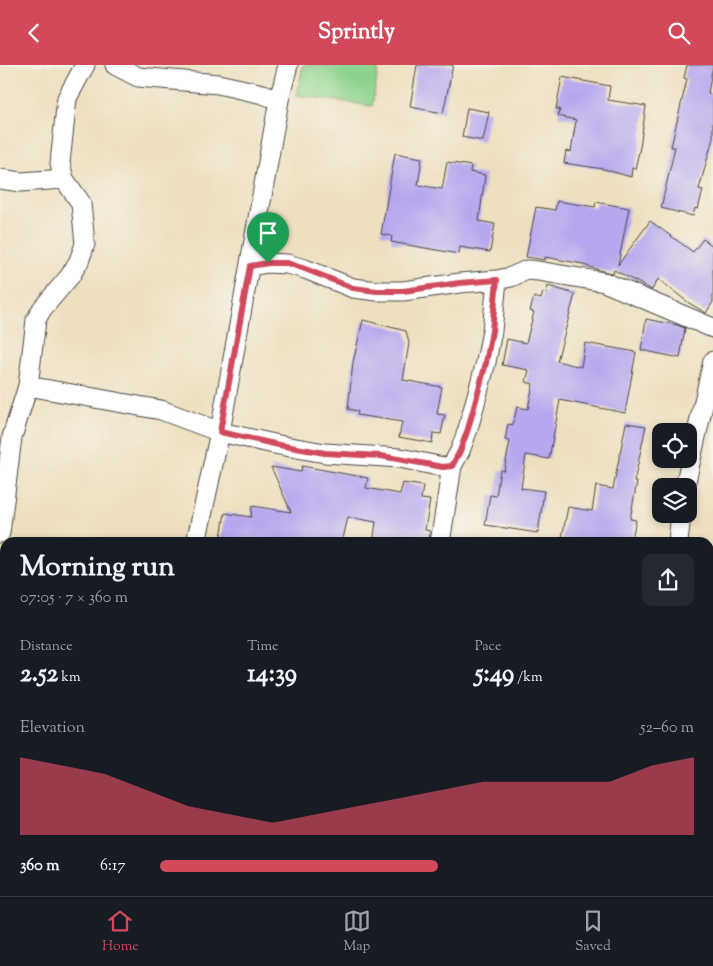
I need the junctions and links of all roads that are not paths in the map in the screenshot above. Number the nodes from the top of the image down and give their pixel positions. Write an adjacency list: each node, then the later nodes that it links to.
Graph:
1 (85, 65): 6 (street)
2 (115, 65): 4 (street)
3 (288, 65): 4 (street)
4 (279, 100): 7 (street)
5 (0, 179): 6 (street)
6 (64, 179): 11 (street)
7 (250, 266): 8 (street); 12 (street)
8 (497, 280): 9 (street); 14 (street)
9 (713, 327)
10 (713, 361): 15 (street)
11 (28, 386): 12 (street); 13 (street)
12 (220, 432): 14 (street); 18 (street)
13 (6, 436): 17 (street)
14 (452, 466): 19 (street)
15 (687, 478)
16 (680, 523): 20 (street)
17 (0, 533)
18 (197, 537)
19 (441, 537)
20 (679, 537)

